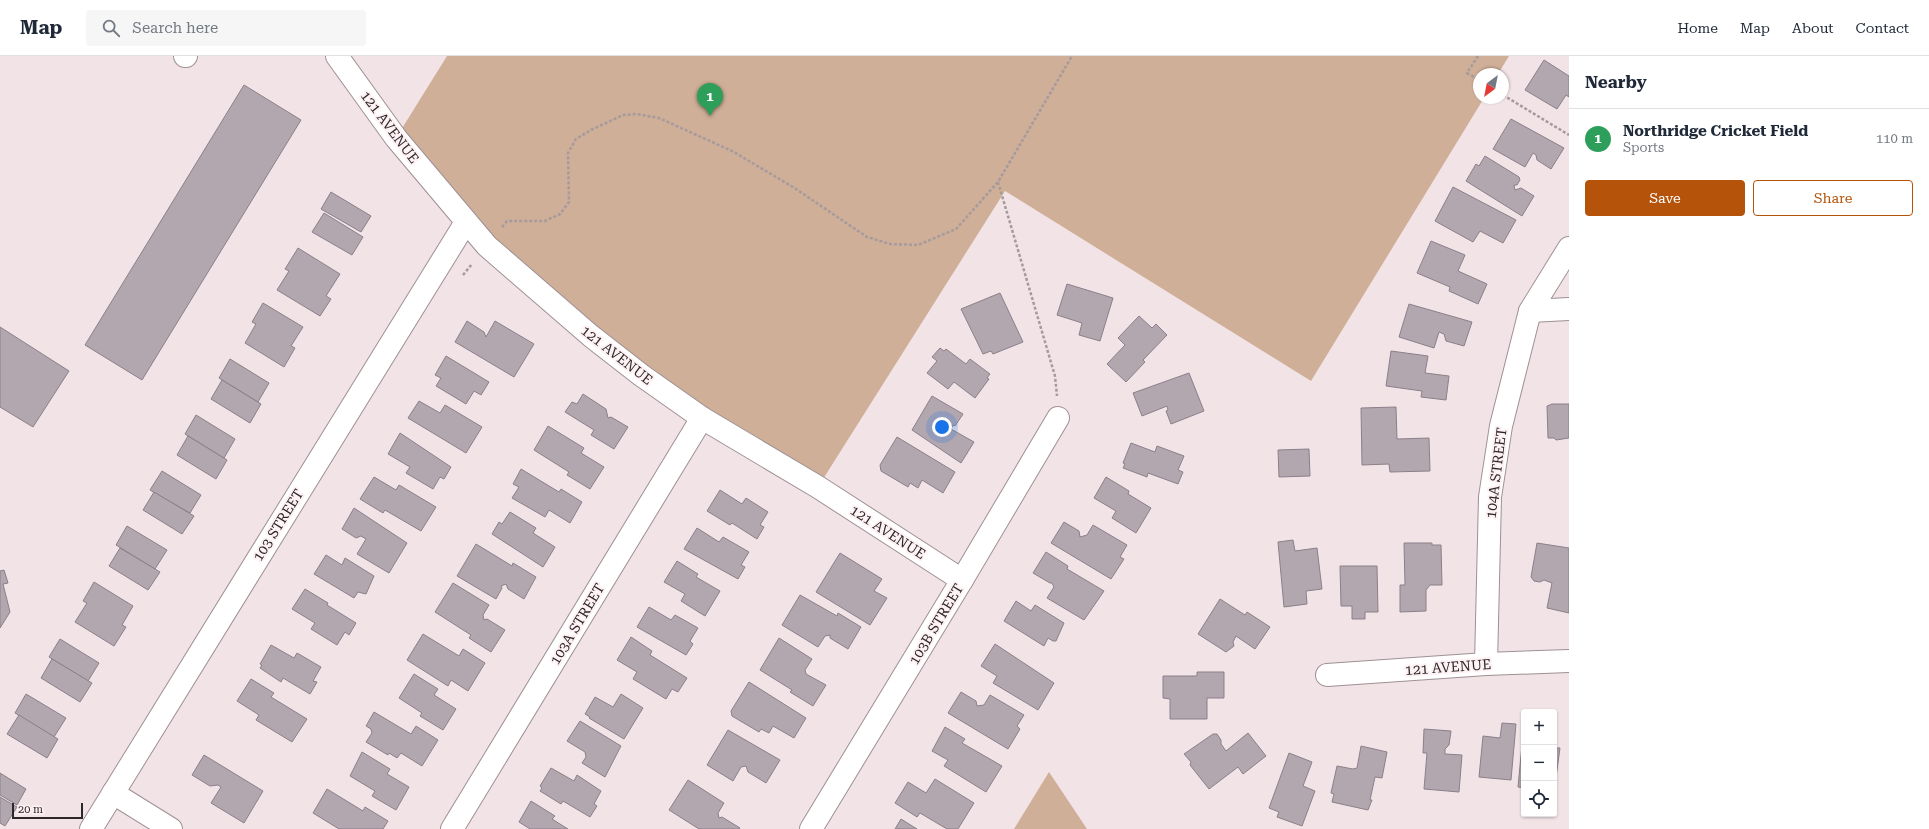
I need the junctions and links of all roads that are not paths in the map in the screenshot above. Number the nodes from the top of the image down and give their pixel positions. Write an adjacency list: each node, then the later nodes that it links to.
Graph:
1 (337, 56): 2 (street, 121 AVENUE)
2 (466, 222): 6 (street, 121 AVENUE); 12 (street, 103 STREET)
3 (1569, 248): 5 (street, 104A STREET)
4 (1569, 309): 5 (street)
5 (1530, 310): 10 (street, 104A STREET)
6 (702, 418): 8 (street, 121 AVENUE); 15 (street, 103A STREET)
7 (1058, 418): 8 (street, 103B STREET)
8 (962, 580): 16 (street, 103B STREET)
9 (1569, 661): 10 (street, 121 AVENUE)
10 (1486, 664): 11 (street, 121 AVENUE)
11 (1326, 675)
12 (113, 793): 13 (street, 103 STREET); 14 (street)
13 (91, 829)
14 (171, 829)
15 (452, 829)
16 (811, 829)

